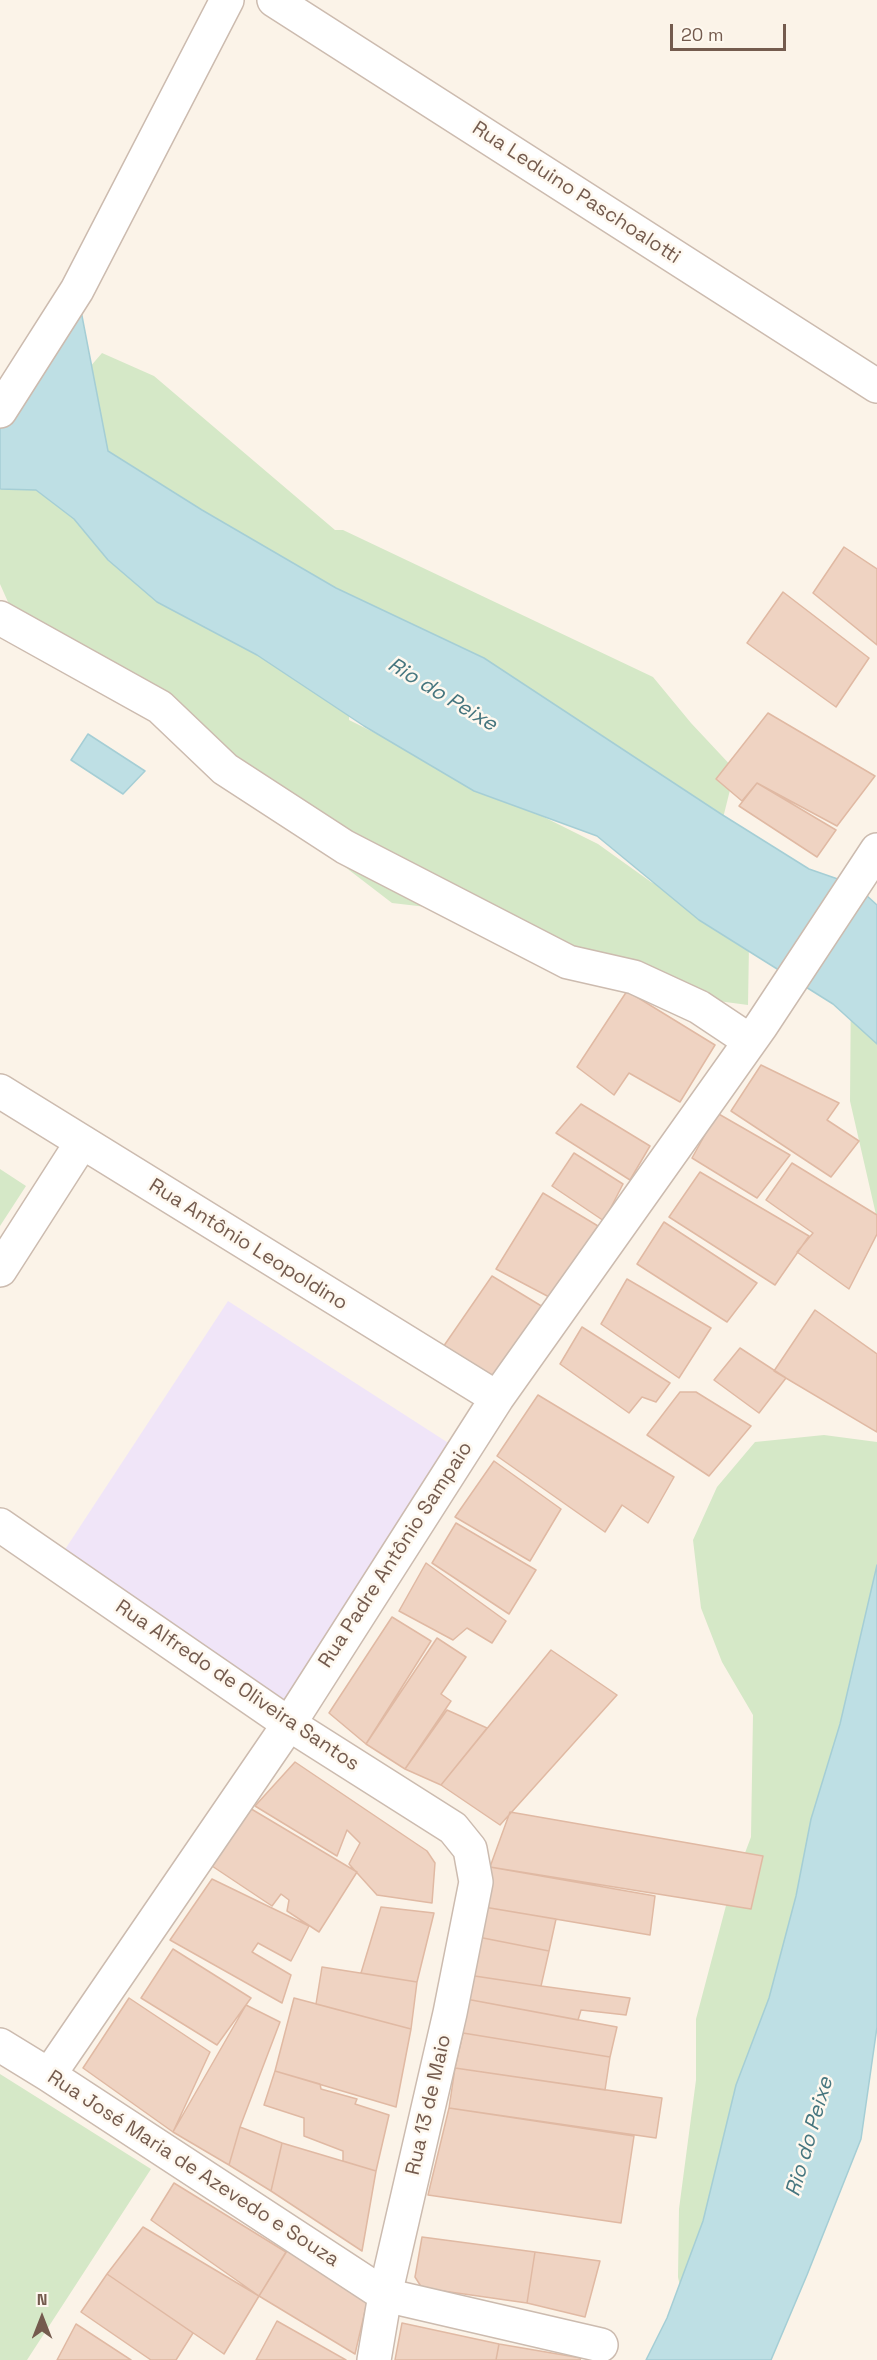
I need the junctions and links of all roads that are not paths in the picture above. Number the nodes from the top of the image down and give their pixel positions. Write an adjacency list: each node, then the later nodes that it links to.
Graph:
1 (227, 0): 4 (street)
2 (274, 0): 3 (street, Rua Leduino Paschoalotti)
3 (877, 386)
4 (0, 411)
5 (0, 618): 7 (street)
6 (877, 850): 7 (street, Rua Padre Antônio Sampaio)
7 (755, 1034): 11 (street, Rua Padre Antônio Sampaio)
8 (0, 1091): 9 (street, Rua Antônio Leopoldino)
9 (82, 1142): 10 (street); 11 (street, Rua Antônio Leopoldino)
10 (0, 1270)
11 (497, 1398): 13 (street, Rua Padre Antônio Sampaio)
12 (0, 1525): 13 (street, Rua Alfredo de Oliveira Santos)
13 (289, 1724): 14 (street, Rua Alfredo de Oliveira Santos); 16 (street, Rua Padre Antônio Sampaio)
14 (470, 1850): 17 (street, Rua 13 de Maio)
15 (0, 2045): 16 (street, Rua José Maria de Azevedo e Souza)
16 (49, 2074): 17 (street, Rua José Maria de Azevedo e Souza)
17 (385, 2295): 18 (street); 19 (street, Rua 13 de Maio)
18 (601, 2345)
19 (374, 2360)

